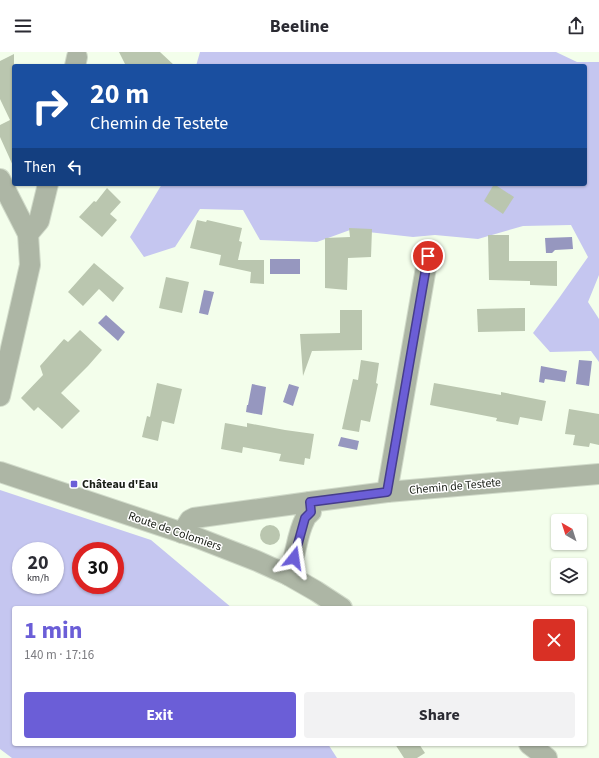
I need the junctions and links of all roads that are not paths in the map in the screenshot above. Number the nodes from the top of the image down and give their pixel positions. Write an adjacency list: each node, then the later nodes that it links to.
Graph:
1 (0, 179): 3 (street)
2 (48, 186): 3 (street)
3 (28, 234): 5 (street)
4 (428, 256): 8 (street)
5 (0, 396)
6 (0, 472): 10 (street, Route de Colomiers)
7 (599, 474): 8 (street, Chemin de Testete)
8 (387, 492): 9 (street, Chemin de Testete)
9 (310, 502): 10 (street, Chemin de Testete); 11 (street)
10 (182, 533): 11 (street, Route de Colomiers)
11 (288, 574): 12 (street, Route de Colomiers)
12 (339, 606)
13 (532, 746): 14 (street)
14 (547, 758)

